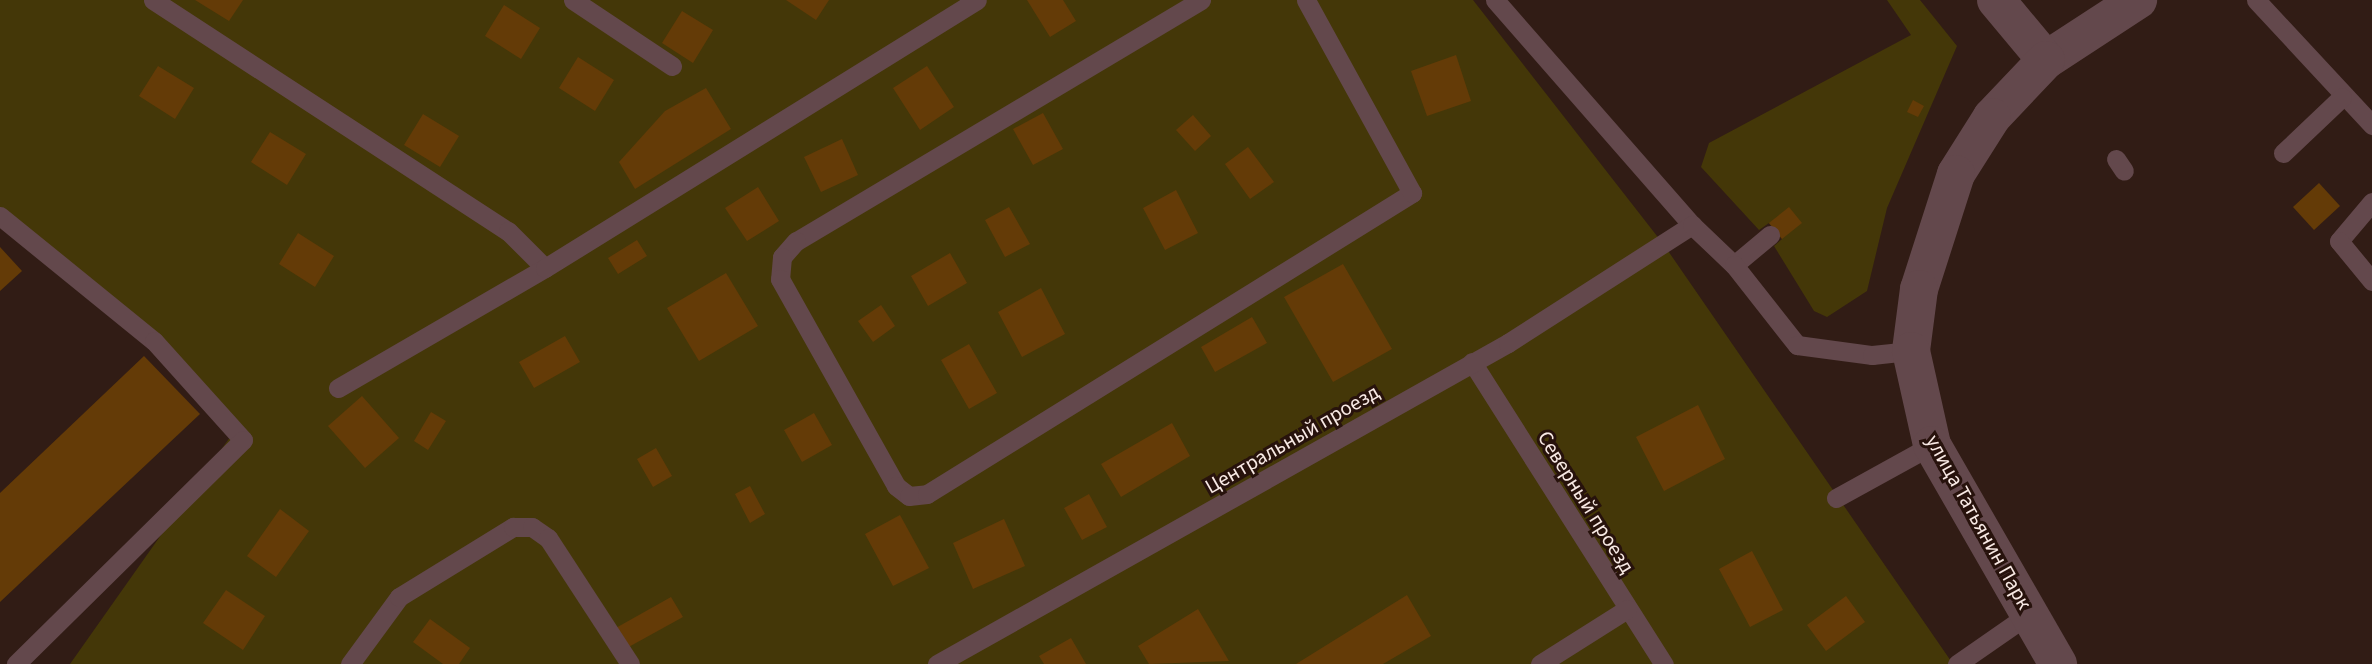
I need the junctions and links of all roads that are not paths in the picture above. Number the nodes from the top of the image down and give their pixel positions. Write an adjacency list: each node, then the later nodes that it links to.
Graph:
1 (153, 0): 20 (lane)
2 (573, 0): 11 (lane)
3 (1201, 0): 4 (lane)
4 (1306, 0)
5 (1495, 0): 17 (lane)
6 (1996, 0): 10 (street)
7 (2138, 0): 10 (street, улица Татьянин Парк)
8 (2256, 0): 12 (lane)
9 (964, 3): 20 (lane)
10 (2046, 60): 22 (street, улица Татьянин Парк)
11 (673, 66)
12 (2342, 97): 13 (lane); 14 (lane)
13 (2372, 125)
14 (2283, 153)
15 (2372, 202): 21 (lane)
16 (0, 216): 29 (lane)
17 (1692, 225): 19 (lane); 23 (lane, Центральный проезд)
18 (1770, 235): 19 (lane)
19 (1734, 265): 22 (lane)
20 (545, 268): 24 (lane)
21 (2372, 281)
22 (1911, 351): 25 (street, улица Татьянин Парк)
23 (1472, 362): 27 (lane, Северный проезд); 32 (lane, Центральный проезд)
24 (338, 388)
25 (1932, 445): 26 (lane); 28 (street, улица Татьянин Парк)
26 (1836, 498)
27 (1627, 609): 33 (lane); 34 (lane, Северный проезд)
28 (2029, 614): 35 (lane); 36 (street, улица Татьянин Парк)
29 (16, 664)
30 (350, 664): 31 (lane)
31 (630, 664)
32 (937, 664)
33 (1540, 664)
34 (1664, 664)
35 (1957, 664)
36 (2059, 664)

